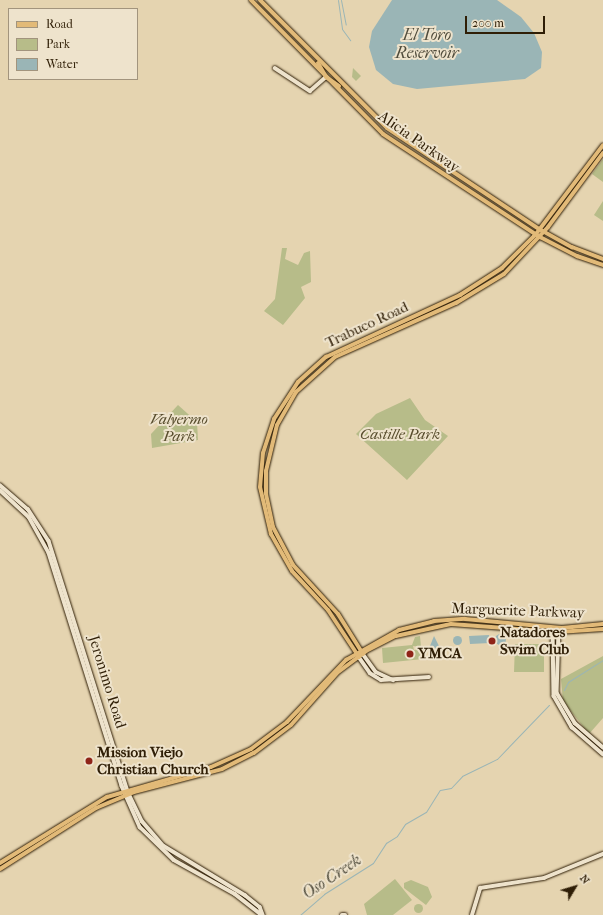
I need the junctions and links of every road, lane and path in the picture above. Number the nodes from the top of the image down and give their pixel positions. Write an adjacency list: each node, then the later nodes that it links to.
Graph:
1 (251, 0): 5 (main road, Alicia Parkway)
2 (260, 0): 3 (main road, Alicia Parkway)
3 (316, 59): 5 (main road); 6 (main road, Alicia Parkway)
4 (275, 68): 5 (main road)
5 (326, 77): 6 (main road); 10 (main road, Alicia Parkway)
6 (351, 95): 8 (main road, Alicia Parkway)
7 (603, 145): 11 (main road, Trabuco Road)
8 (421, 151): 10 (main road); 11 (main road, Alicia Parkway)
9 (603, 153): 12 (main road, Trabuco Road)
10 (418, 157): 13 (main road, Alicia Parkway)
11 (539, 229): 12 (main road, Alicia Parkway); 13 (main road, Trabuco Road)
12 (544, 232): 13 (main road, Trabuco Road); 14 (main road, Alicia Parkway)
13 (538, 235): 16 (main road, Alicia Parkway); 24 (main road, Trabuco Road)
14 (598, 258): 15 (main road, Alicia Parkway); 16 (main road)
15 (603, 259)
16 (596, 263): 17 (main road, Alicia Parkway)
17 (603, 265)
18 (0, 484): 29 (main road, Jeronimo Road)
19 (0, 490): 29 (main road, Jeronimo Road)
20 (603, 624): 23 (main road, Marguerite Parkway)
21 (603, 629): 23 (main road, Marguerite Parkway)
22 (552, 630): 23 (main road, Marguerite Parkway); 24 (main road, Marguerite Parkway); 26 (main road)
23 (559, 630): 26 (main road)
24 (360, 653): 25 (main road); 29 (main road, Marguerite Parkway)
25 (429, 677)
26 (590, 739): 27 (main road); 28 (main road)
27 (603, 747)
28 (603, 754)
29 (126, 792): 31 (main road, Marguerite Parkway); 32 (main road, Marguerite Parkway); 33 (main road, Jeronimo Road)
30 (603, 854): 34 (main road)
31 (0, 863)
32 (0, 869)
33 (263, 915)
34 (472, 915)

